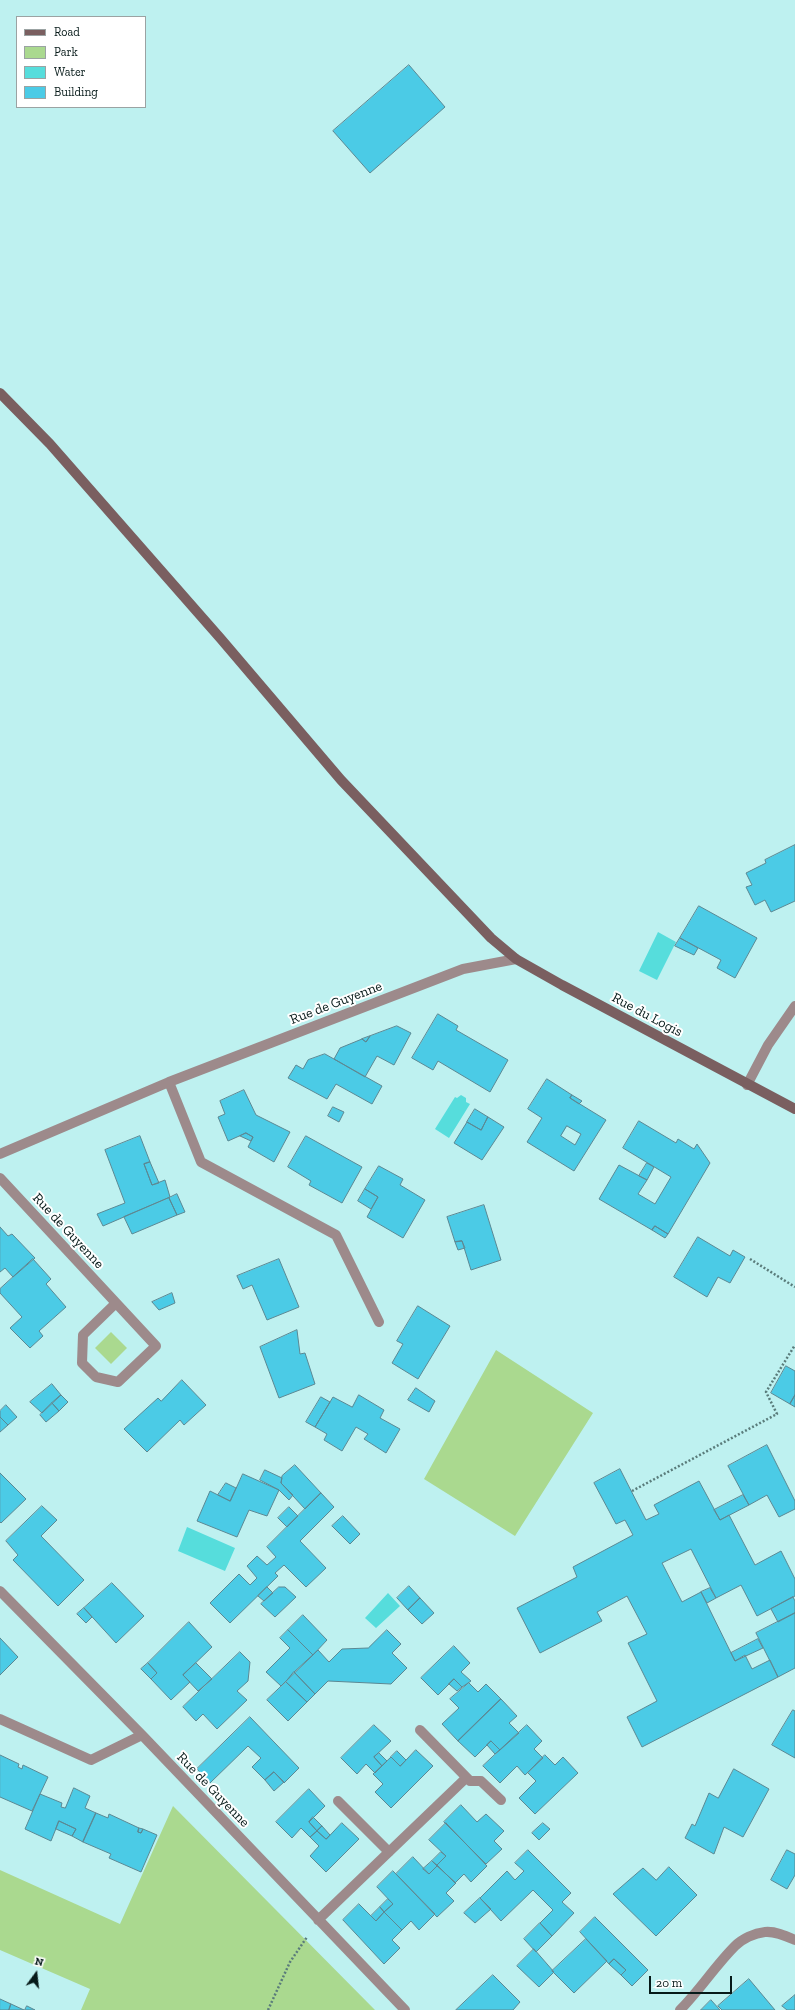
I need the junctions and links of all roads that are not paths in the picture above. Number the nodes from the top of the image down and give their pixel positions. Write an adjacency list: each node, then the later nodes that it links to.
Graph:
1 (0, 393): 2 (street, Rue du Logis)
2 (516, 959): 4 (street, Rue de Guyenne); 5 (street, Rue du Logis)
3 (795, 1006): 5 (street)
4 (169, 1082): 7 (street, Rue de Guyenne); 10 (street)
5 (747, 1085): 6 (street, Rue du Logis)
6 (795, 1109)
7 (0, 1154)
8 (0, 1178): 9 (street, Rue de Guyenne)
9 (116, 1303): 9 (street, Rue de Guyenne)
10 (379, 1322)
11 (0, 1591): 14 (street, Rue de Guyenne)
12 (0, 1719): 14 (street)
13 (420, 1730): 15 (street)
14 (142, 1735): 19 (street, Rue de Guyenne)
15 (466, 1778): 16 (street); 18 (street)
16 (500, 1800)
17 (338, 1801): 18 (street)
18 (389, 1852): 19 (street)
19 (318, 1920): 21 (street, Rue de Guyenne)
20 (795, 1940): 22 (street)
21 (405, 2010)
22 (680, 2010)

